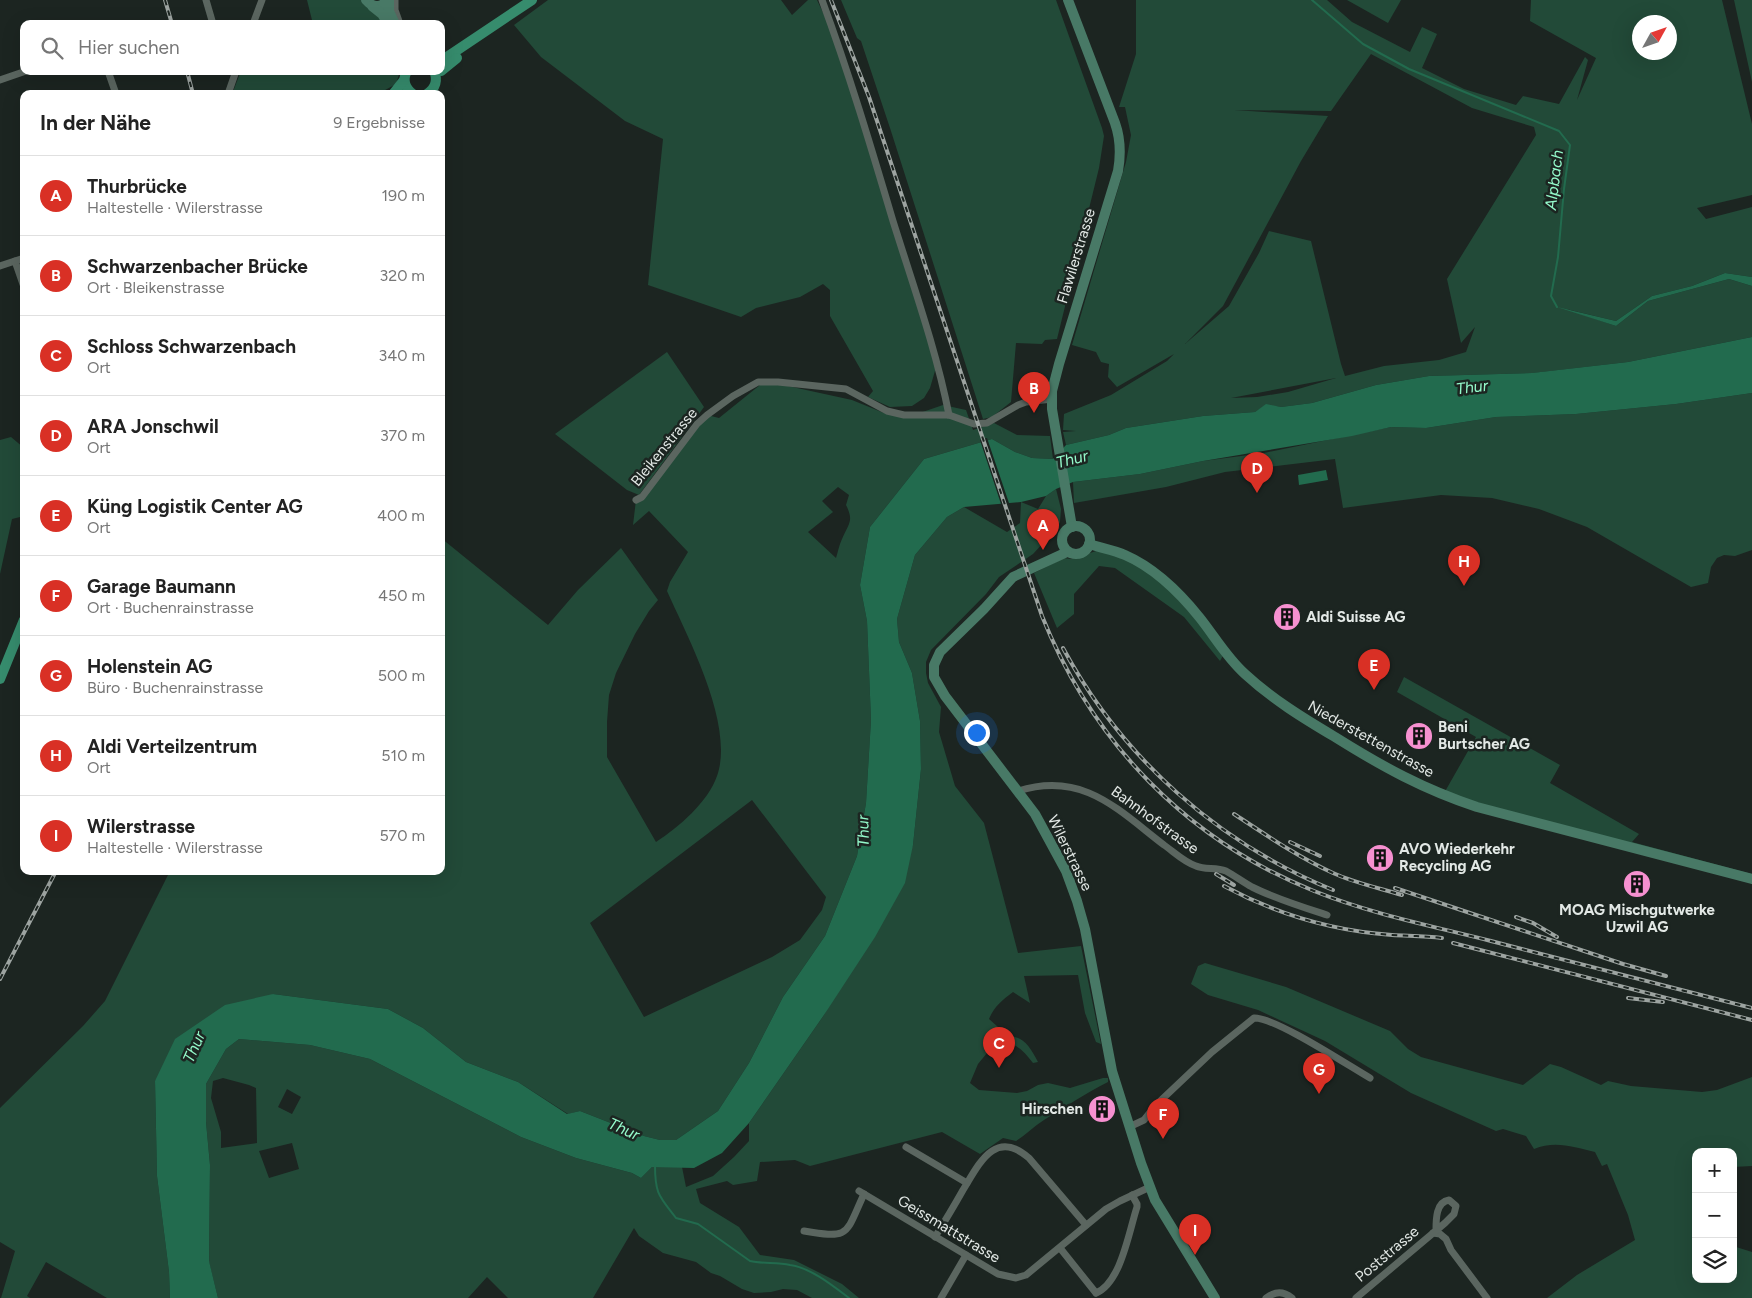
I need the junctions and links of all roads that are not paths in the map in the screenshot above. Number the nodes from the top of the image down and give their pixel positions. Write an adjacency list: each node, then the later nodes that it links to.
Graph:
1 (206, 0): 9 (street)
2 (262, 0): 10 (street)
3 (389, 0): 8 (main road); 12 (main road)
4 (396, 0): 13 (street)
5 (532, 0): 14 (main road)
6 (822, 0): 34 (street)
7 (1068, 0): 33 (main road, Flawilerstrasse)
8 (369, 3): 11 (main road)
9 (212, 20)
10 (254, 20)
11 (386, 20)
12 (393, 20)
13 (399, 20)
14 (460, 50): 15 (street); 16 (main road); 17 (main road)
15 (445, 54)
16 (445, 59)
17 (445, 67)
18 (20, 73): 23 (street)
19 (109, 75): 24 (street)
20 (235, 75): 25 (street)
21 (437, 75): 28 (main road)
22 (405, 76): 26 (main road); 27 (main road)
23 (0, 80)
24 (115, 90)
25 (229, 90)
26 (395, 90)
27 (408, 90)
28 (431, 90)
29 (20, 259): 30 (street)
30 (15, 261): 31 (street); 32 (street)
31 (0, 266)
32 (20, 275)
33 (1052, 399): 34 (street, Bleikenstrasse); 36 (main road, Flawilerstrasse)
34 (950, 415): 35 (street, Bleikenstrasse)
35 (636, 500)
36 (1072, 527): 37 (main road); 38 (main road, Wilerstrasse)
37 (1089, 544): 38 (main road, Wilerstrasse); 42 (main road, Niederstettenstrasse)
38 (1064, 548): 41 (main road, Wilerstrasse)
39 (20, 630): 40 (main road)
40 (0, 679)
41 (1018, 791): 43 (street, Bahnhofstrasse); 45 (main road, Wilerstrasse)
42 (1752, 879)
43 (1327, 915)
44 (1370, 1078): 45 (street)
45 (1129, 1127): 48 (main road, Wilerstrasse)
46 (906, 1147): 47 (street)
47 (967, 1183): 50 (street); 52 (street)
48 (1150, 1187): 49 (street, Geissmattstrasse); 57 (main road, Wilerstrasse)
49 (1132, 1195): 50 (street, Geissmattstrasse); 55 (street)
50 (1086, 1225): 53 (street, Geissmattstrasse)
51 (804, 1231): 52 (street, Geissmattstrasse)
52 (935, 1237): 54 (street, Geissmattstrasse)
53 (1060, 1248): 54 (street, Geissmattstrasse); 55 (street)
54 (966, 1255): 56 (street)
55 (1096, 1296)
56 (941, 1298)
57 (1215, 1298)
58 (1266, 1298): 59 (street)
59 (1292, 1298)
60 (1356, 1298): 61 (street, Poststrasse)
61 (1487, 1298)

